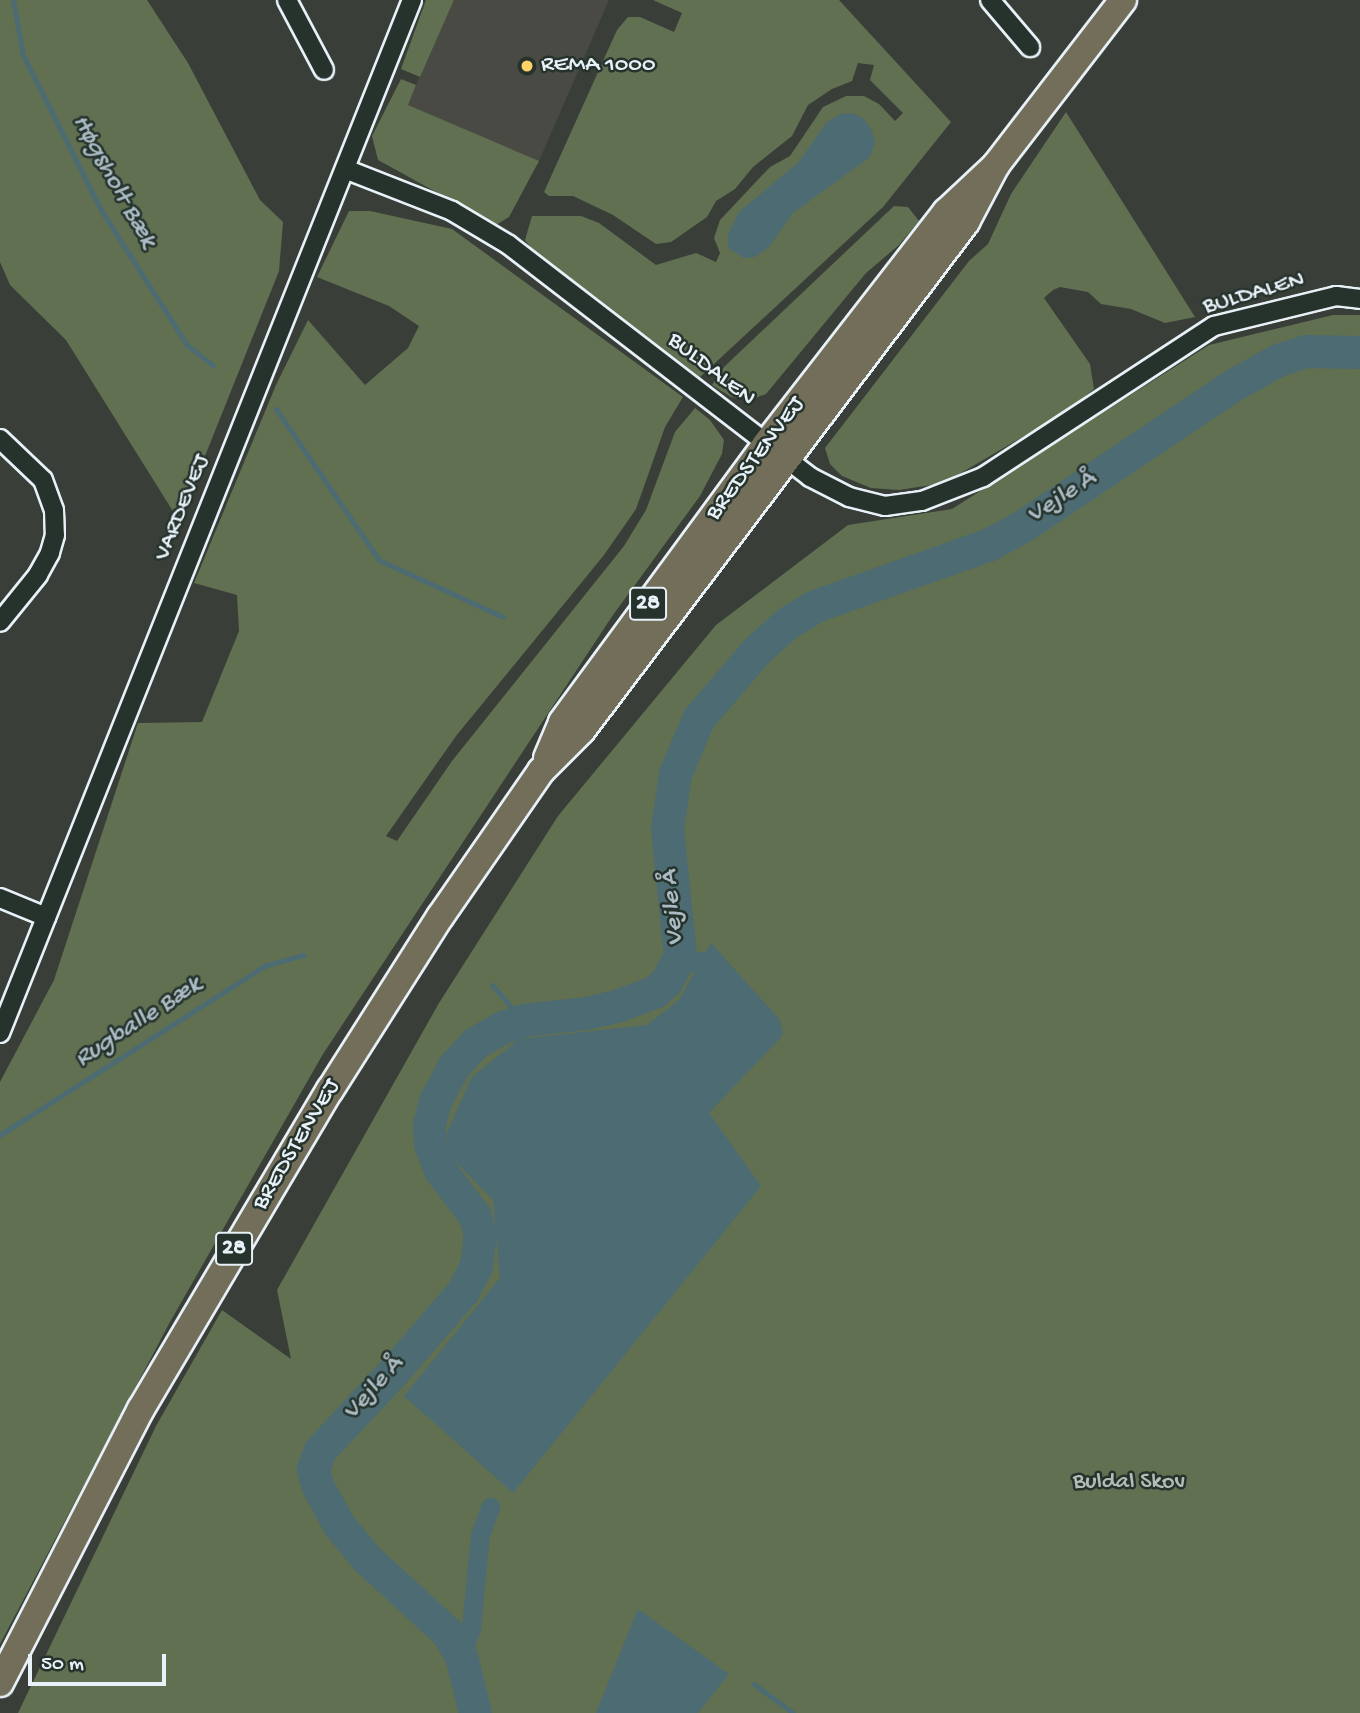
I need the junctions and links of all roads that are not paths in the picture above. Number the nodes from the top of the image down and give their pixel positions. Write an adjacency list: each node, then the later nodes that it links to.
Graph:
1 (287, 0): 6 (street)
2 (412, 0): 7 (street, VARDEVEJ)
3 (990, 0): 5 (street)
4 (1123, 0): 10 (highway, BREDSTENVEJ / 28)
5 (1030, 47)
6 (324, 70)
7 (345, 169): 10 (street, BULDALEN); 13 (street, VARDEVEJ)
8 (1360, 299): 10 (street, BULDALEN)
9 (0, 439): 11 (street)
10 (776, 452): 15 (highway, BREDSTENVEJ / 28)
11 (0, 622)
12 (0, 898): 13 (street)
13 (46, 917): 14 (street, VARDEVEJ)
14 (0, 1033)
15 (0, 1683)

